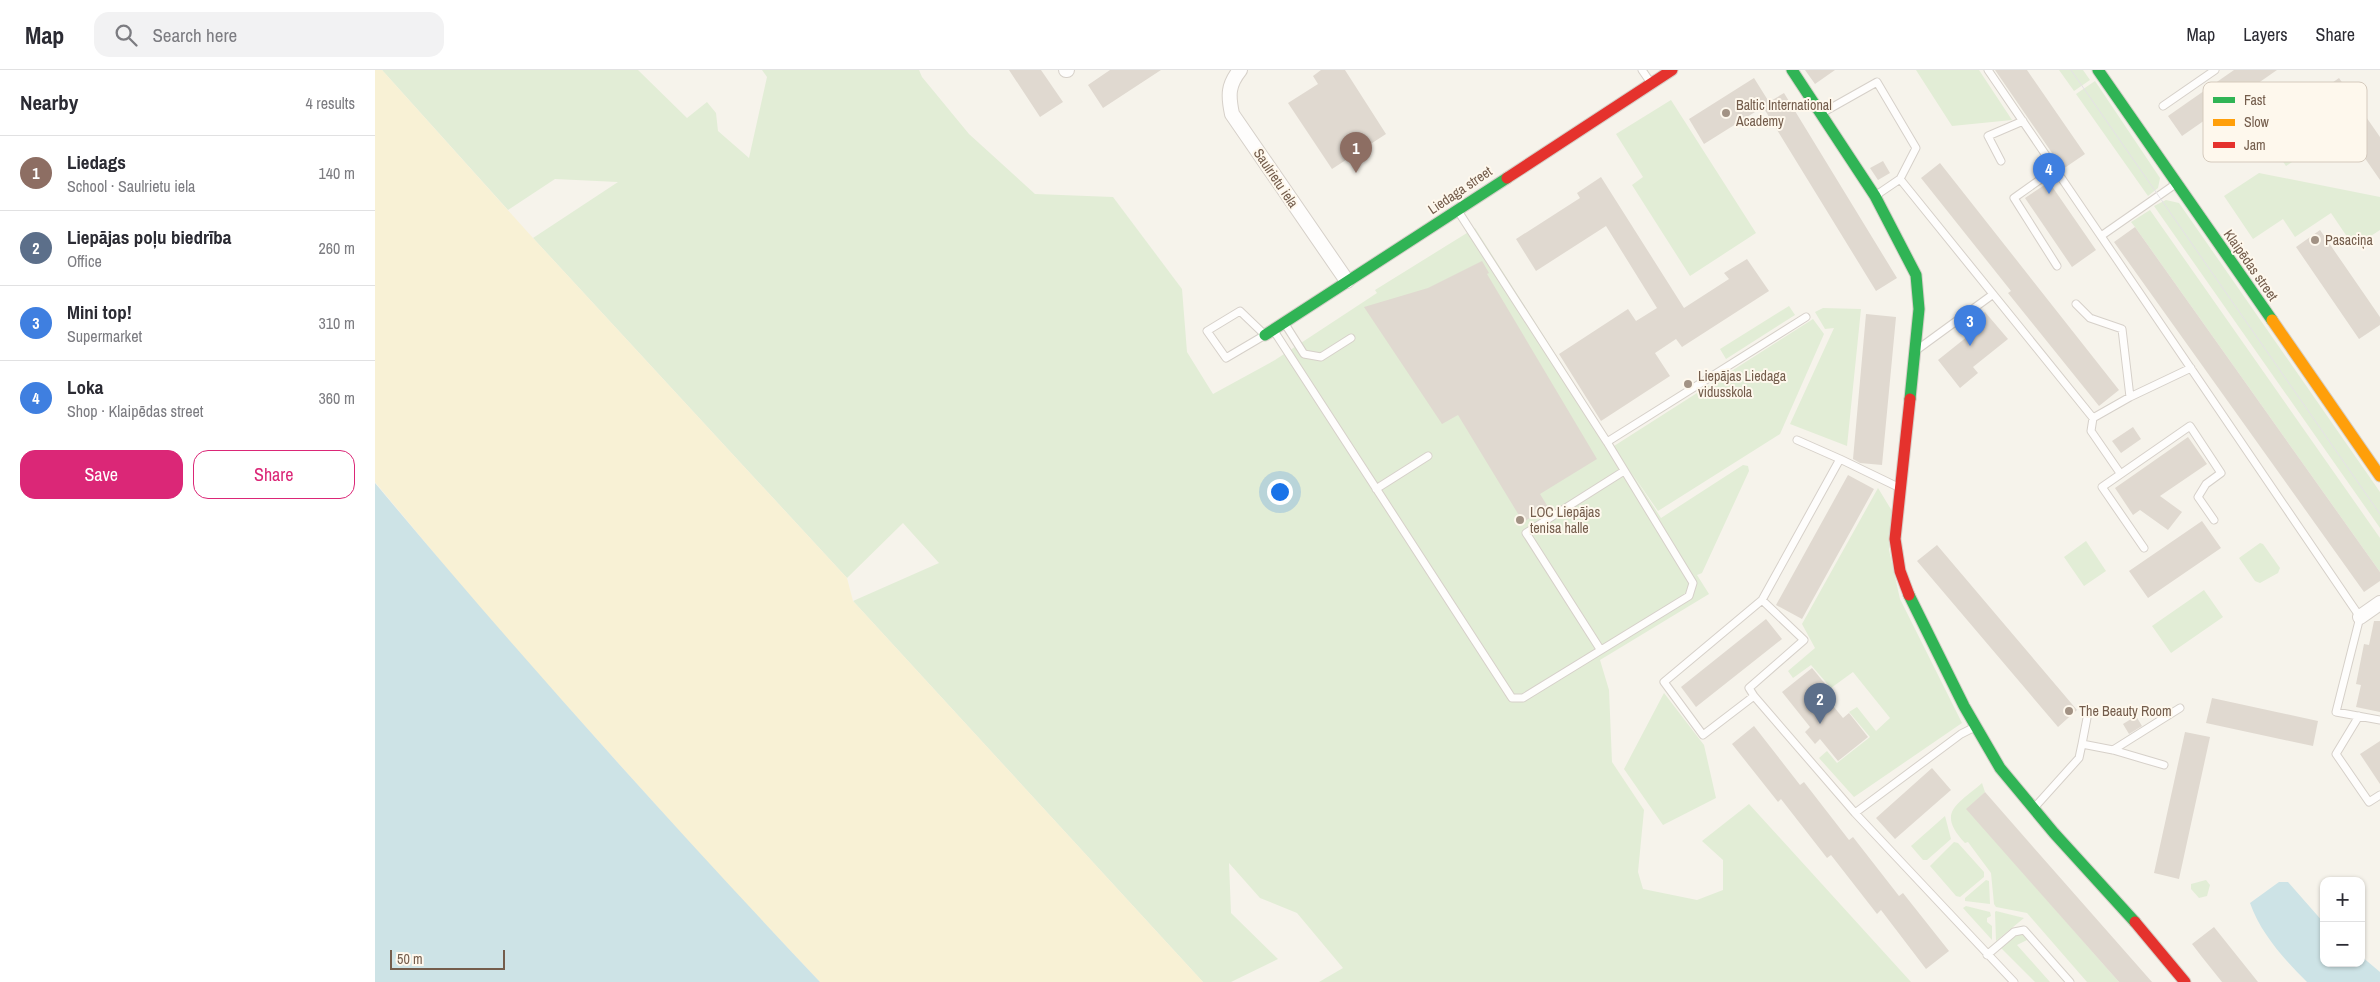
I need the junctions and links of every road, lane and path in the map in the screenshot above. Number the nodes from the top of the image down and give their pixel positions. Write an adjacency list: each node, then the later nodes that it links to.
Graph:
1 (1240, 70): 20 (street, Saulrietu iela)
2 (1642, 70): 8 (lane)
3 (1671, 70): 8 (street, Liedaga street)
4 (1792, 70): 10 (street)
5 (1988, 70): 11 (lane)
6 (2099, 70): 15 (street, Klaipēdas street)
7 (2215, 70): 9 (lane)
8 (1651, 83): 17 (street, Liedaga street)
9 (2163, 106)
10 (1821, 113): 14 (lane); 16 (street)
11 (2023, 121): 12 (lane); 13 (lane)
12 (2001, 161)
13 (2055, 169): 18 (lane); 19 (lane)
14 (1900, 179): 16 (lane); 21 (lane)
15 (2177, 183): 18 (lane); 37 (street, Klaipēdas street)
16 (1875, 196): 27 (street)
17 (1458, 211): 20 (street, Liedaga street); 32 (lane)
18 (2101, 236): 28 (lane)
19 (2057, 266)
20 (1347, 281): 24 (street, Liedaga street)
21 (1993, 295): 27 (lane); 30 (lane)
22 (2077, 304): 29 (lane)
23 (1806, 317): 32 (lane)
24 (1284, 323): 25 (street, Liedaga street); 26 (lane)
25 (1269, 333): 25 (lane); 39 (lane)
26 (1351, 338)
27 (1915, 351): 38 (street)
28 (2191, 368): 29 (lane); 44 (lane)
29 (2130, 397): 30 (lane)
30 (2093, 418): 36 (lane)
31 (1797, 440): 34 (lane)
32 (1607, 442): 35 (lane)
33 (1428, 456): 39 (lane)
34 (1840, 459): 38 (lane); 42 (lane)
35 (1624, 471): 45 (lane); 45 (lane)
36 (2120, 473): 40 (lane); 41 (lane)
37 (2380, 476)
38 (1899, 488): 51 (street)
39 (1376, 490): 45 (lane)
40 (2214, 520)
41 (2143, 548)
42 (1762, 600): 46 (lane); 46 (lane)
43 (2380, 603): 44 (street)
44 (2360, 617): 48 (lane)
45 (1600, 649)
46 (1754, 696): 57 (lane)
47 (2180, 708): 53 (lane)
48 (2359, 716): 50 (lane); 55 (lane)
49 (2087, 718): 52 (lane)
50 (2380, 720)
51 (1975, 727): 56 (street); 57 (lane)
52 (2082, 744): 53 (lane); 56 (lane)
53 (2113, 750): 54 (lane)
54 (2164, 765)
55 (2380, 795)
56 (2033, 808): 61 (street)
57 (1855, 813): 58 (lane)
58 (1987, 956): 59 (lane); 60 (lane)
59 (2014, 982)
60 (2070, 982)
61 (2185, 982)

